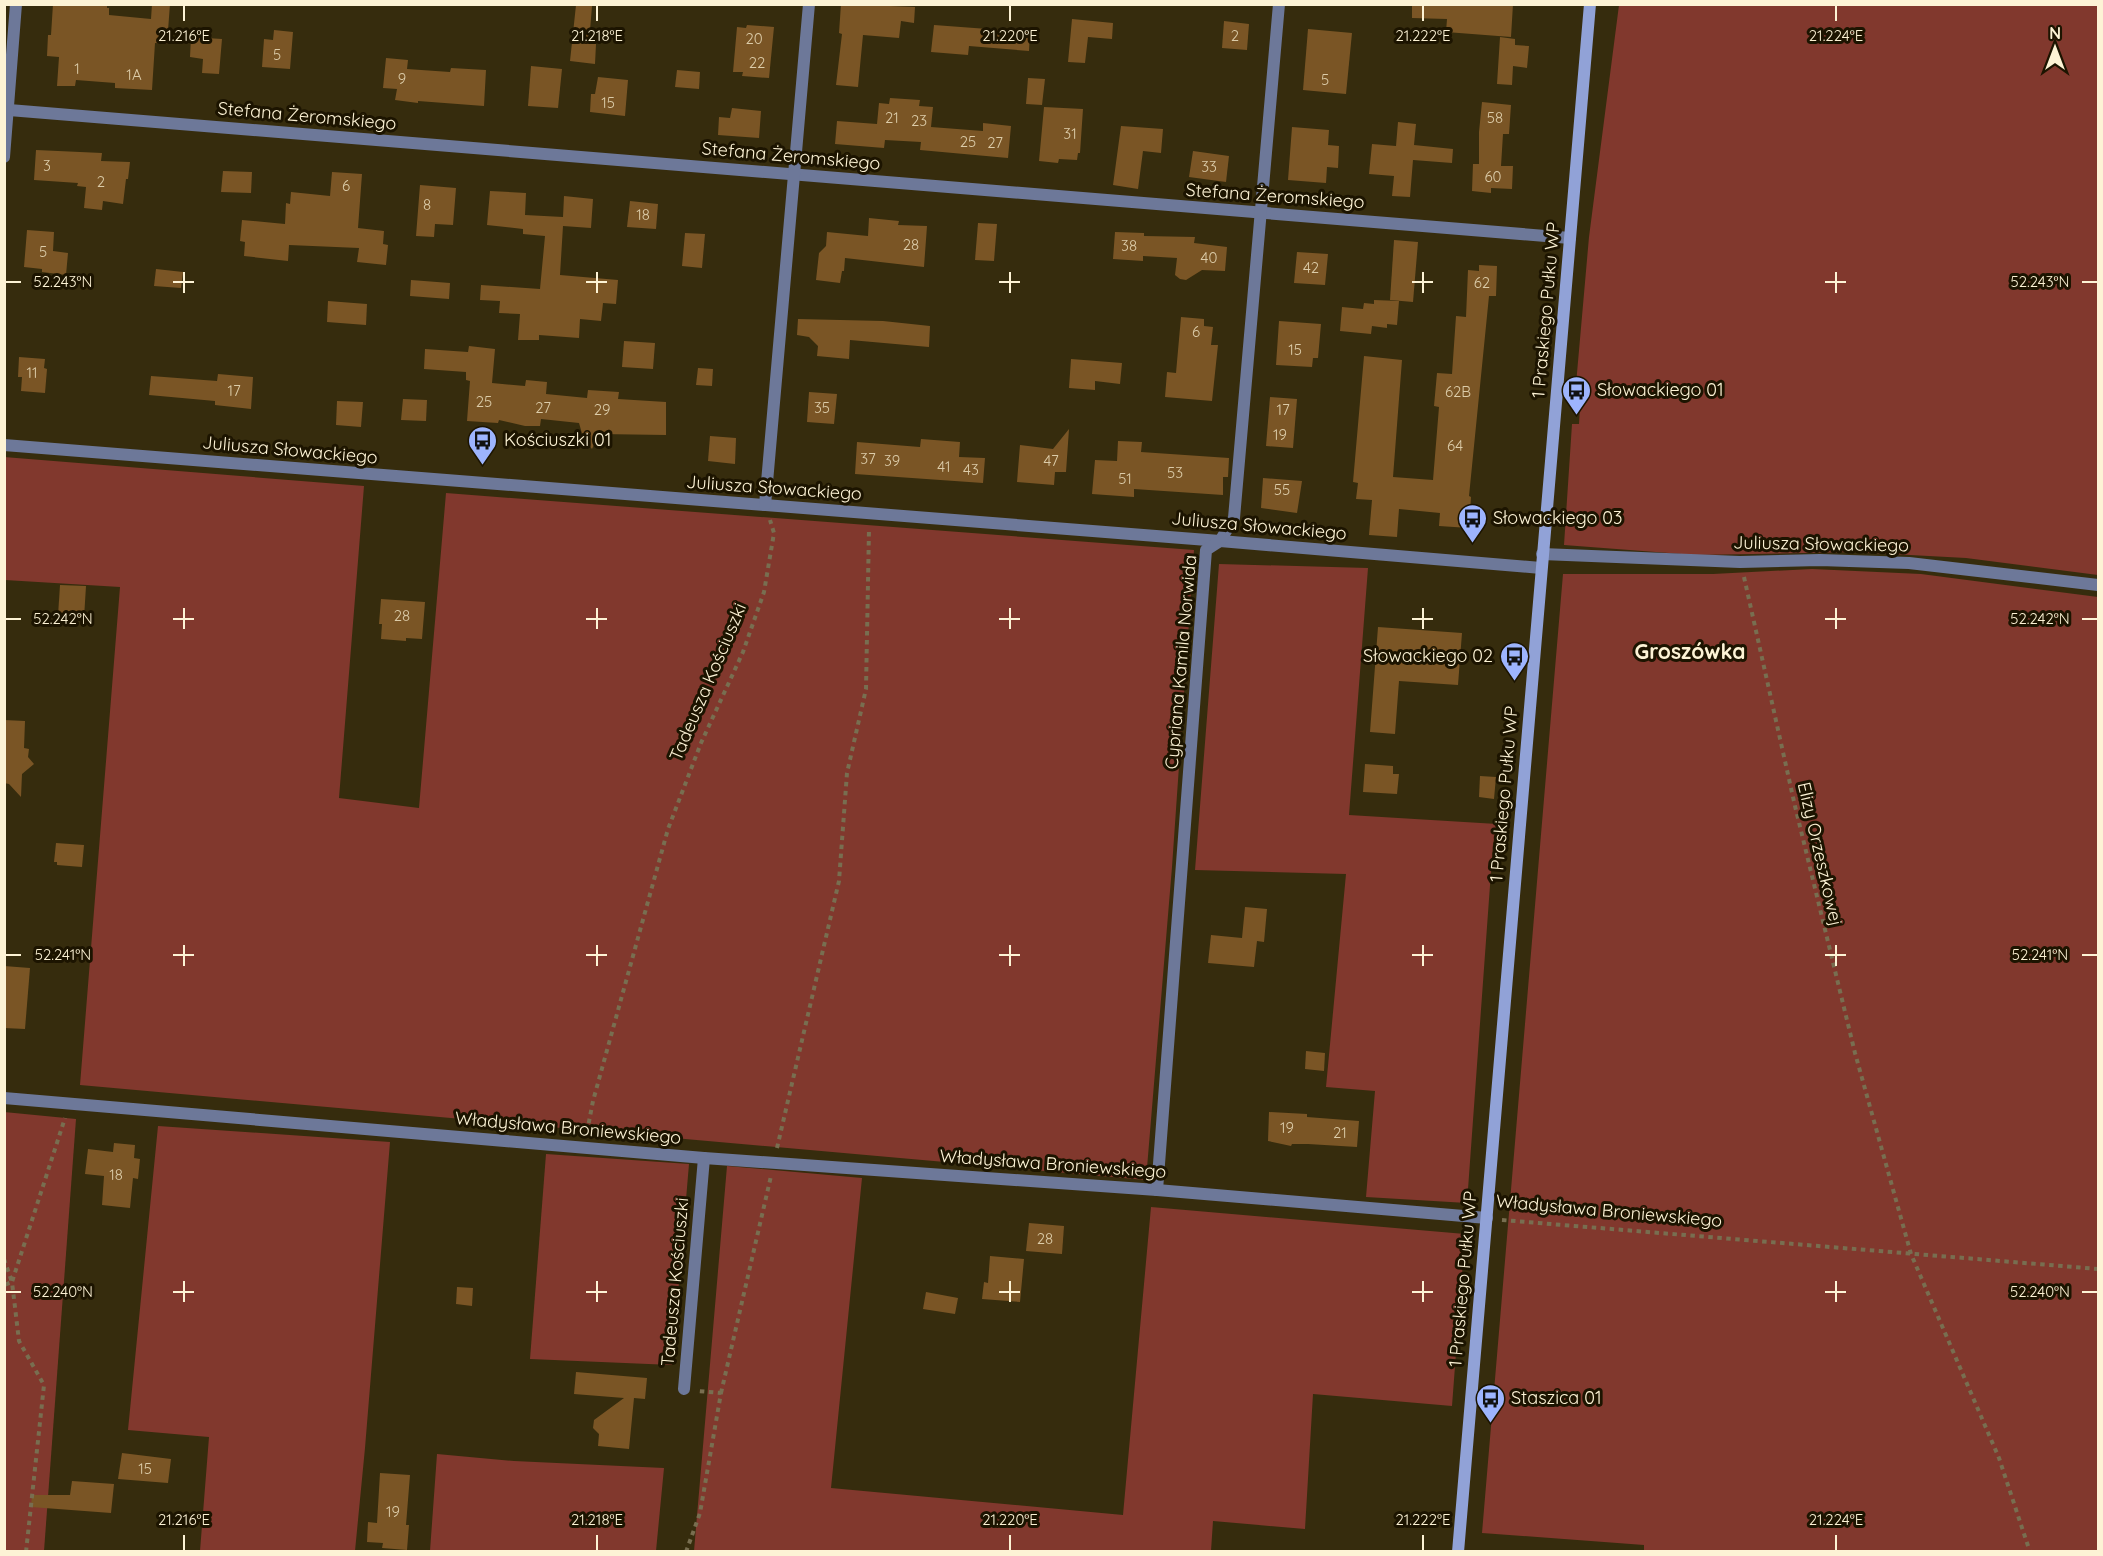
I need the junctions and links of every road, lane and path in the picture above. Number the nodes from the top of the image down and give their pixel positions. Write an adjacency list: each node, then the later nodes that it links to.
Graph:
1 (16, 4): 5 (street)
2 (808, 4): 7 (street)
3 (1279, 4): 8 (street, Cypriana Kamila Norwida)
4 (1590, 4): 9 (street, 1 Praskiego Pułku WP)
5 (9, 110): 6 (street); 7 (street, Stefana Żeromskiego)
6 (4, 157)
7 (795, 175): 8 (street, Stefana Żeromskiego); 11 (street)
8 (1262, 213): 9 (street, Stefana Żeromskiego); 13 (street, Cypriana Kamila Norwida)
9 (1570, 238): 14 (street, 1 Praskiego Pułku WP)
10 (4, 445): 11 (street, Juliusza Słowackiego)
11 (765, 505): 12 (street, Juliusza Słowackiego); 20 (path, Tadeusza Kościuszki)
12 (869, 513): 13 (street, Juliusza Słowackiego); 22 (path)
13 (1220, 541): 16 (street, Juliusza Słowackiego); 23 (street, Cypriana Kamila Norwida)
14 (1542, 554): 15 (street, Juliusza Słowackiego); 16 (street, 1 Praskiego Pułku WP)
15 (1740, 562): 17 (street, Juliusza Słowackiego); 25 (path, Elizy Orzeszkowej)
16 (1540, 568): 24 (street, 1 Praskiego Pułku WP)
17 (2098, 585)
18 (4, 1098): 19 (street, Władysława Broniewskiego)
19 (70, 1103): 20 (street, Władysława Broniewskiego); 28 (path)
20 (585, 1148): 21 (street, Władysława Broniewskiego)
21 (704, 1158): 22 (street, Władysława Broniewskiego); 30 (street, Tadeusza Kościuszki)
22 (774, 1163): 23 (street, Władysława Broniewskiego); 31 (path)
23 (1157, 1190): 24 (street, Władysława Broniewskiego)
24 (1487, 1218): 25 (path, Władysława Broniewskiego); 34 (street, 1 Praskiego Pułku WP)
25 (1911, 1254): 27 (path, Władysława Broniewskiego); 35 (path, Elizy Orzeszkowej)
26 (4, 1259): 28 (path)
27 (2098, 1269)
28 (12, 1282): 29 (path); 32 (path)
29 (4, 1285)
30 (684, 1389): 31 (path, Tadeusza Kościuszki)
31 (721, 1393): 33 (path)
32 (26, 1551)
33 (686, 1551)
34 (1458, 1551)
35 (2030, 1551)

